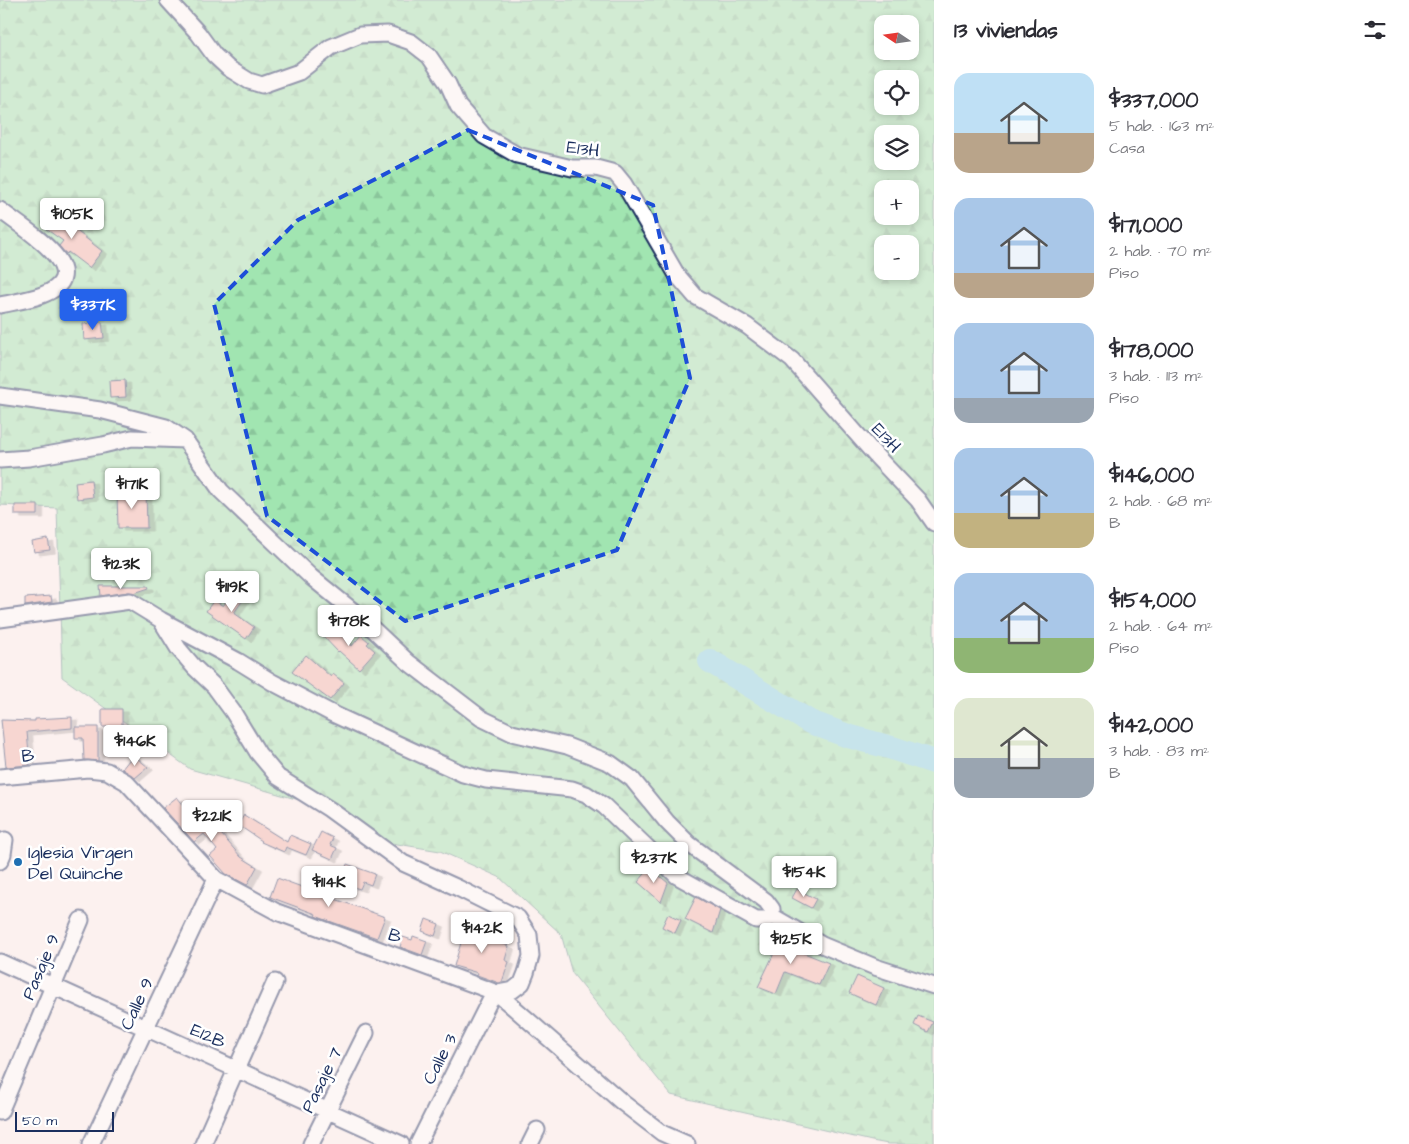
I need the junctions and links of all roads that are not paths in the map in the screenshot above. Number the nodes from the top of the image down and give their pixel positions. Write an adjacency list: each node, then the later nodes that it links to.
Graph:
1 (168, 0): 7 (street, E13H)
2 (0, 210): 3 (street)
3 (0, 305)
4 (0, 396): 5 (street)
5 (185, 440): 6 (street); 14 (street)
6 (0, 460)
7 (934, 523)
8 (0, 619): 9 (street)
9 (161, 620): 14 (street); 20 (street)
10 (0, 777): 13 (street, B)
11 (6, 840): 12 (street)
12 (0, 862)
13 (216, 879): 20 (street, B); 21 (street, Calle 9)
14 (772, 916): 19 (street)
15 (81, 920): 18 (street, Pasaje 9)
16 (0, 962): 18 (street, E12B)
17 (275, 982): 23 (street)
18 (53, 986): 21 (street, E12B); 24 (street, Pasaje 9)
19 (934, 986)
20 (497, 993): 30 (street, Calle 3); 31 (street, B)
21 (146, 1028): 23 (street, E12B); 26 (street, Calle 9)
22 (366, 1033): 25 (street, Pasaje 7)
23 (236, 1069): 25 (street, E12B); 27 (street)
24 (0, 1112)
25 (328, 1112): 28 (street, Pasaje 7); 29 (street, E12B)
26 (91, 1144)
27 (202, 1144)
28 (311, 1144)
29 (401, 1144)
30 (418, 1144)
31 (687, 1144)

